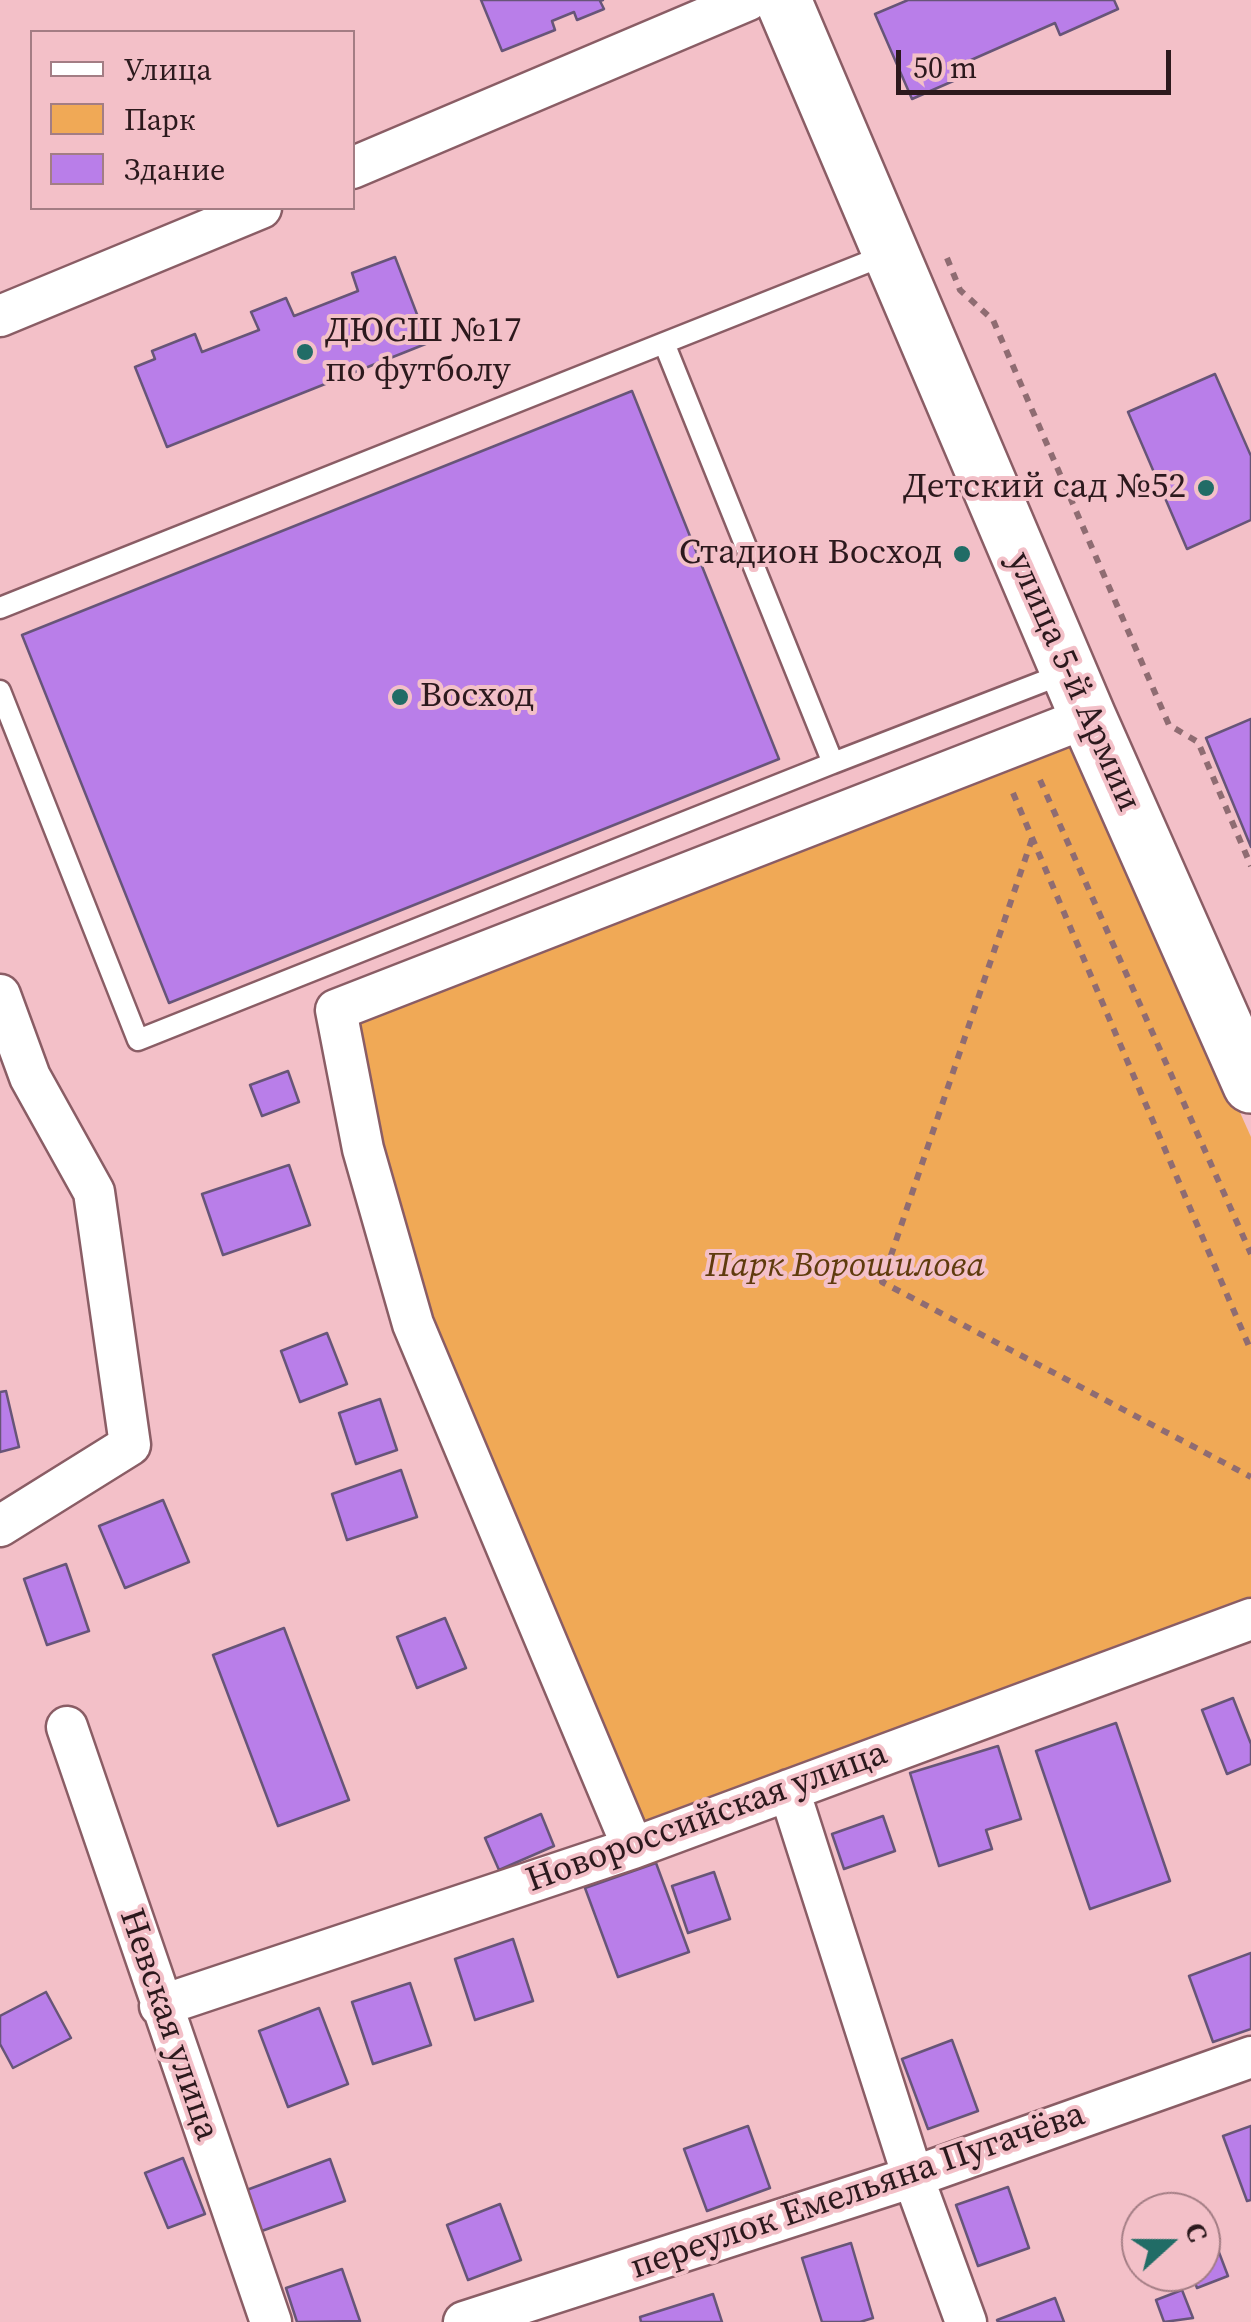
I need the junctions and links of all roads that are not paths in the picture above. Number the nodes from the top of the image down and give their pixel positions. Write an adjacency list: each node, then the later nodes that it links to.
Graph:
1 (748, 0): 3 (street)
2 (783, 0): 5 (main road, улица 5-й Армии)
3 (355, 167)
4 (255, 210): 6 (street)
5 (890, 253): 7 (lane); 10 (main road, улица 5-й Армии)
6 (0, 316)
7 (664, 343): 8 (lane); 11 (lane)
8 (0, 608)
9 (0, 691): 11 (lane)
10 (1078, 695): 11 (lane); 13 (main road, улица 5-й Армии); 18 (street)
11 (833, 763)
12 (0, 995): 14 (street)
13 (1251, 1086)
14 (0, 1526)
15 (1251, 1620): 17 (street, Новороссийская улица)
16 (67, 1728): 19 (street, Невская улица)
17 (789, 1790): 18 (street, Новороссийская улица); 21 (street)
18 (633, 1848): 19 (street, Новороссийская улица)
19 (160, 2006): 22 (street, Невская улица)
20 (1251, 2057): 21 (street, переулок Емельяна Пугачёва)
21 (912, 2176): 23 (street, переулок Емельяна Пугачёва); 24 (street)
22 (270, 2322)
23 (464, 2322)
24 (966, 2322)

